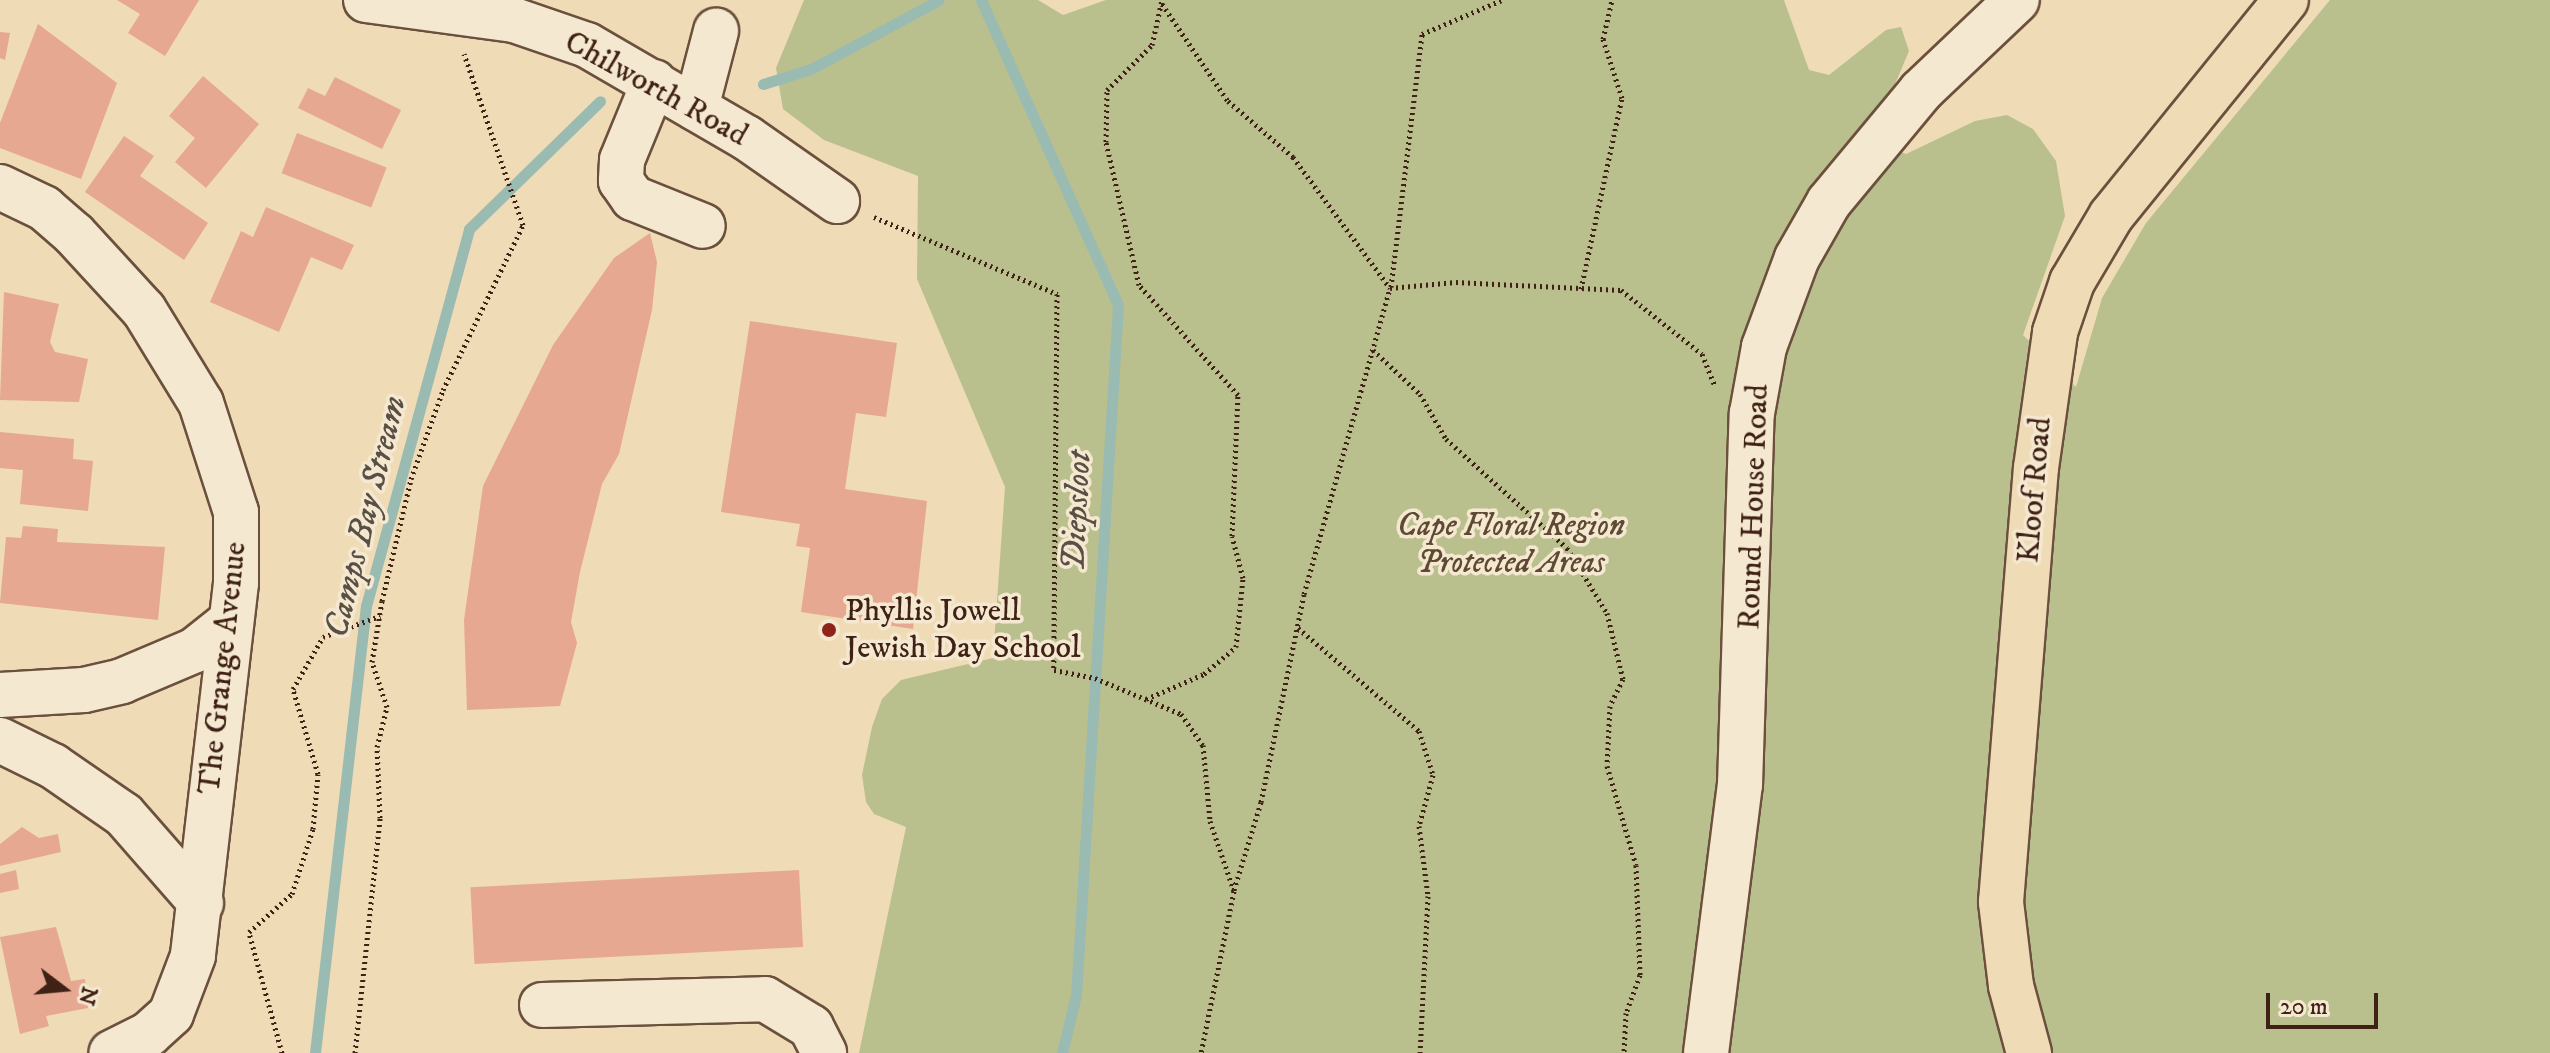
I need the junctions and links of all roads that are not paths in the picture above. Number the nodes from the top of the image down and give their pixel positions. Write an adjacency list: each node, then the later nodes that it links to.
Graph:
1 (2017, 0): 18 (street, Round House Road)
2 (2286, 0): 19 (main road, Kloof Road)
3 (376, 1): 4 (street, Chilworth Road)
4 (550, 14): 6 (street, Chilworth Road)
5 (716, 31): 7 (street)
6 (654, 82): 7 (street, Chilworth Road); 10 (street)
7 (696, 108): 9 (street, Chilworth Road)
8 (0, 187): 11 (street, The Grange Avenue)
9 (837, 201)
10 (703, 226)
11 (229, 623): 12 (street); 14 (street, The Grange Avenue)
12 (0, 695)
13 (0, 740): 14 (street)
14 (201, 903): 16 (street, The Grange Avenue)
15 (542, 1005): 17 (street)
16 (111, 1053)
17 (824, 1053)
18 (1706, 1053)
19 (2029, 1053)

